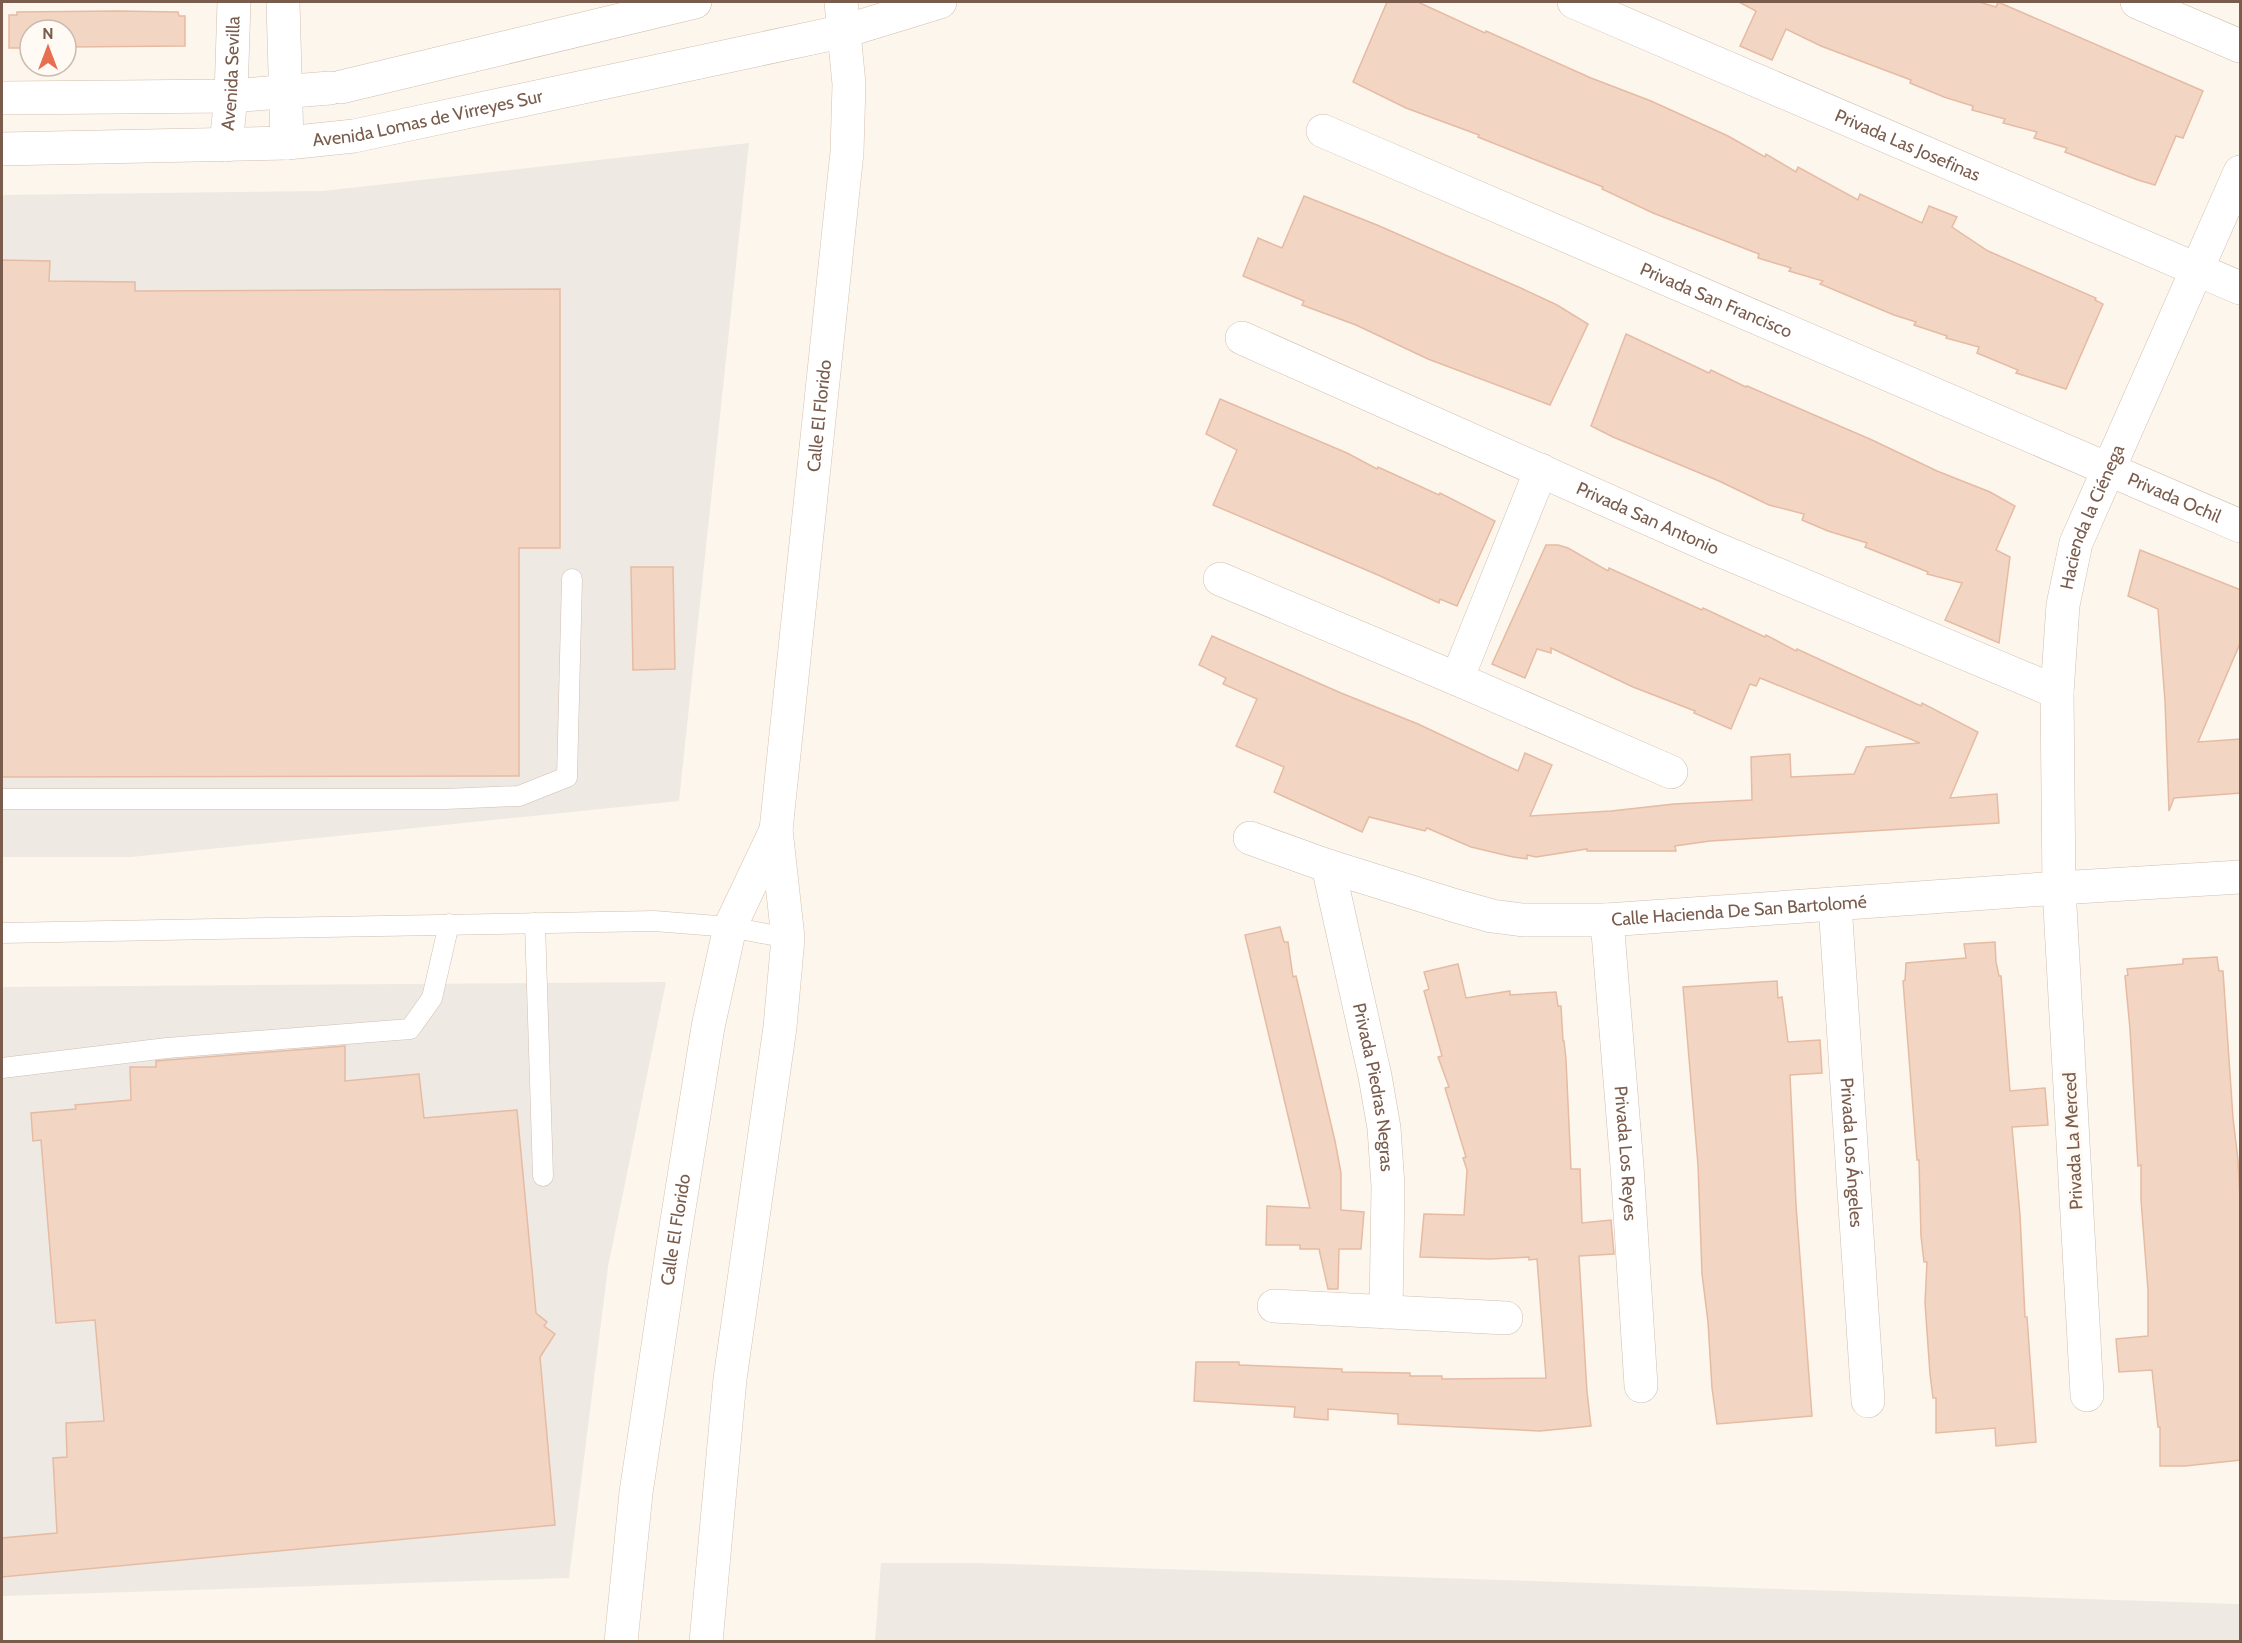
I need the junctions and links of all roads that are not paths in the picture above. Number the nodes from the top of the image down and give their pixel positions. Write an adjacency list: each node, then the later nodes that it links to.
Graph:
1 (234, 2): 10 (street, Avenida Sevilla)
2 (283, 2): 9 (street)
3 (695, 2): 9 (street)
4 (940, 2): 7 (street, Avenida Lomas de Virreyes Sur)
5 (1574, 2): 17 (street, Privada Las Josefinas)
6 (2137, 2): 8 (street)
7 (843, 16): 13 (street, Avenida Lomas de Virreyes Sur); 29 (street, Calle El Florido)
8 (2241, 46)
9 (285, 92): 10 (street); 13 (street)
10 (231, 96): 11 (street); 14 (street, Avenida Sevilla)
11 (2, 98)
12 (1323, 131): 21 (street, Privada San Francisco)
13 (286, 143): 14 (street, Avenida Lomas de Virreyes Sur)
14 (226, 145): 15 (street, Avenida Lomas de Virreyes Sur)
15 (2, 149)
16 (2241, 172): 17 (street, Hacienda la Ciénega)
17 (2197, 270): 18 (street, Privada Las Josefinas); 21 (street, Hacienda la Ciénega)
18 (2241, 288)
19 (1242, 338): 20 (street, Privada San Antonio)
20 (1541, 470): 25 (street); 26 (street, Privada San Antonio)
21 (2108, 470): 22 (street, Privada Ochil); 26 (street, Hacienda la Ciénega)
22 (2241, 526)
23 (572, 579): 28 (lane)
24 (1220, 579): 25 (street)
25 (1457, 679): 27 (street)
26 (2057, 692): 33 (street, Hacienda la Ciénega)
27 (1671, 772)
28 (2, 799)
29 (776, 830): 38 (street, Calle El Florido); 40 (street, Calle El Florido)
30 (1250, 838): 31 (street, Calle Hacienda De San Bartolomé)
31 (1328, 866): 35 (street, Calle Hacienda De San Bartolomé); 44 (street, Privada Piedras Negras)
32 (2241, 877): 33 (street, Calle Hacienda De San Bartolomé)
33 (2060, 888): 34 (street, Calle Hacienda De San Bartolomé); 47 (street, Privada La Merced)
34 (1835, 904): 35 (street, Calle Hacienda De San Bartolomé); 48 (street, Privada Los Ángeles)
35 (1607, 920): 46 (street, Privada Los Reyes)
36 (535, 923): 37 (lane); 38 (lane); 42 (lane)
37 (449, 924): 39 (lane); 41 (lane)
38 (730, 927): 40 (lane); 49 (street, Calle El Florido)
39 (2, 933)
40 (788, 938): 50 (street, Calle El Florido)
41 (2, 1068)
42 (543, 1176)
43 (1274, 1306): 44 (street)
44 (1386, 1311): 45 (street)
45 (1506, 1318)
46 (1641, 1386)
47 (2087, 1395)
48 (1868, 1401)
49 (621, 1641)
50 (706, 1641)

